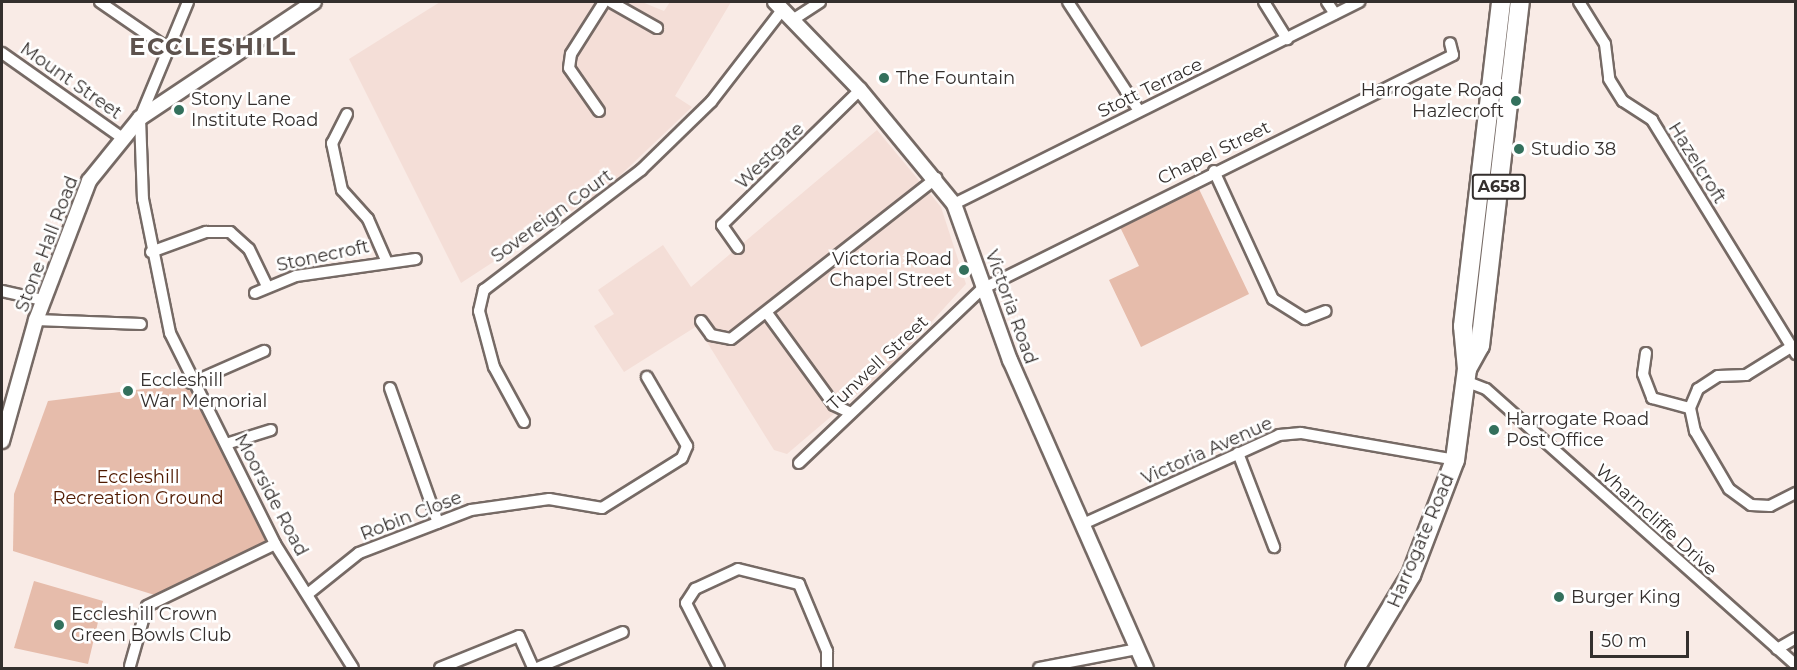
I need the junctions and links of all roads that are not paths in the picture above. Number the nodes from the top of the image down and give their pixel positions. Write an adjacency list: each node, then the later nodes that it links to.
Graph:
1 (100, 2): 20 (street)
2 (188, 2): 20 (street)
3 (314, 2): 26 (street, Stone Hall Road)
4 (604, 2): 23 (street)
5 (611, 2): 17 (street)
6 (820, 2): 16 (street)
7 (1068, 2): 24 (street)
8 (1264, 2): 18 (street)
9 (1328, 2): 15 (street)
10 (1360, 2): 15 (street, Stott Terrace)
11 (1501, 2): 48 (highway, Harrogate Road / A658)
12 (1520, 2): 48 (highway, Harrogate Road / A658)
13 (1579, 2): 46 (street, Hazelcroft)
14 (779, 5): 16 (street, Victoria Road); 54 (street, Sovereign Court)
15 (1335, 14): 18 (street, Stott Terrace)
16 (794, 19): 22 (street, Victoria Road)
17 (657, 28)
18 (1287, 39): 24 (street, Stott Terrace)
19 (1450, 43): 28 (street, Chapel Street)
20 (167, 48): 26 (street)
21 (2, 53): 27 (street, Mount Street)
22 (860, 90): 29 (street, Victoria Road); 31 (street, Westgate)
23 (599, 111)
24 (1139, 111): 30 (street, Stott Terrace)
25 (347, 114): 34 (street, Stonecroft)
26 (140, 118): 27 (street, Stone Hall Road); 32 (street, Moorside Road)
27 (120, 137): 39 (street, Stone Hall Road)
28 (1214, 171): 36 (street, Chapel Street); 40 (street)
29 (936, 178): 30 (street, Victoria Road); 41 (street)
30 (954, 204): 36 (street, Victoria Road)
31 (738, 248)
32 (151, 252): 35 (street, Stonecroft); 50 (street, Moorside Road)
33 (416, 259): 34 (street, Stonecroft)
34 (386, 260): 35 (street, Stonecroft)
35 (267, 286): 38 (street, Stonecroft)
36 (982, 288): 53 (street, Tunwell Street); 63 (street, Victoria Road)
37 (2, 291): 39 (street)
38 (255, 293)
39 (43, 300): 42 (street, Stone Hall Road)
40 (1326, 311)
41 (767, 313): 43 (street); 53 (street)
42 (36, 320): 44 (street); 56 (street, Stone Hall Road)
43 (701, 321)
44 (141, 324)
45 (264, 351): 50 (street)
46 (1793, 351): 52 (street, Hazelcroft)
47 (1646, 353): 52 (street)
48 (1466, 375): 59 (highway, Harrogate Road / A658); 70 (street, Wharncliffe Drive)
49 (647, 377): 62 (street, Robin Close)
50 (191, 383): 57 (street, Moorside Road)
51 (390, 388): 62 (street)
52 (1690, 408): 61 (street)
53 (849, 412): 60 (street, Tunwell Street)
54 (524, 422)
55 (271, 430): 57 (street)
56 (2, 441)
57 (226, 444): 64 (street, Moorside Road)
58 (1238, 453): 59 (street, Victoria Avenue); 63 (street, Victoria Avenue); 65 (street)
59 (1455, 460): 80 (highway, Harrogate Road / A658)
60 (799, 463)
61 (1796, 493)
62 (438, 523): 66 (street, Robin Close)
63 (1083, 524): 69 (street, Victoria Road)
64 (275, 544): 66 (street, Moorside Road); 72 (street)
65 (1274, 547)
66 (309, 593): 73 (street, Moorside Road)
67 (623, 632): 75 (street)
68 (1796, 638): 70 (street)
69 (1138, 649): 78 (street); 79 (street, Victoria Road)
70 (1777, 649): 71 (street, Wharncliffe Drive)
71 (1796, 665)
72 (130, 666)
73 (352, 669)
74 (440, 669): 75 (street)
75 (535, 669)
76 (719, 669): 77 (street)
77 (827, 669)
78 (1039, 669)
79 (1146, 669)
80 (1355, 669)

